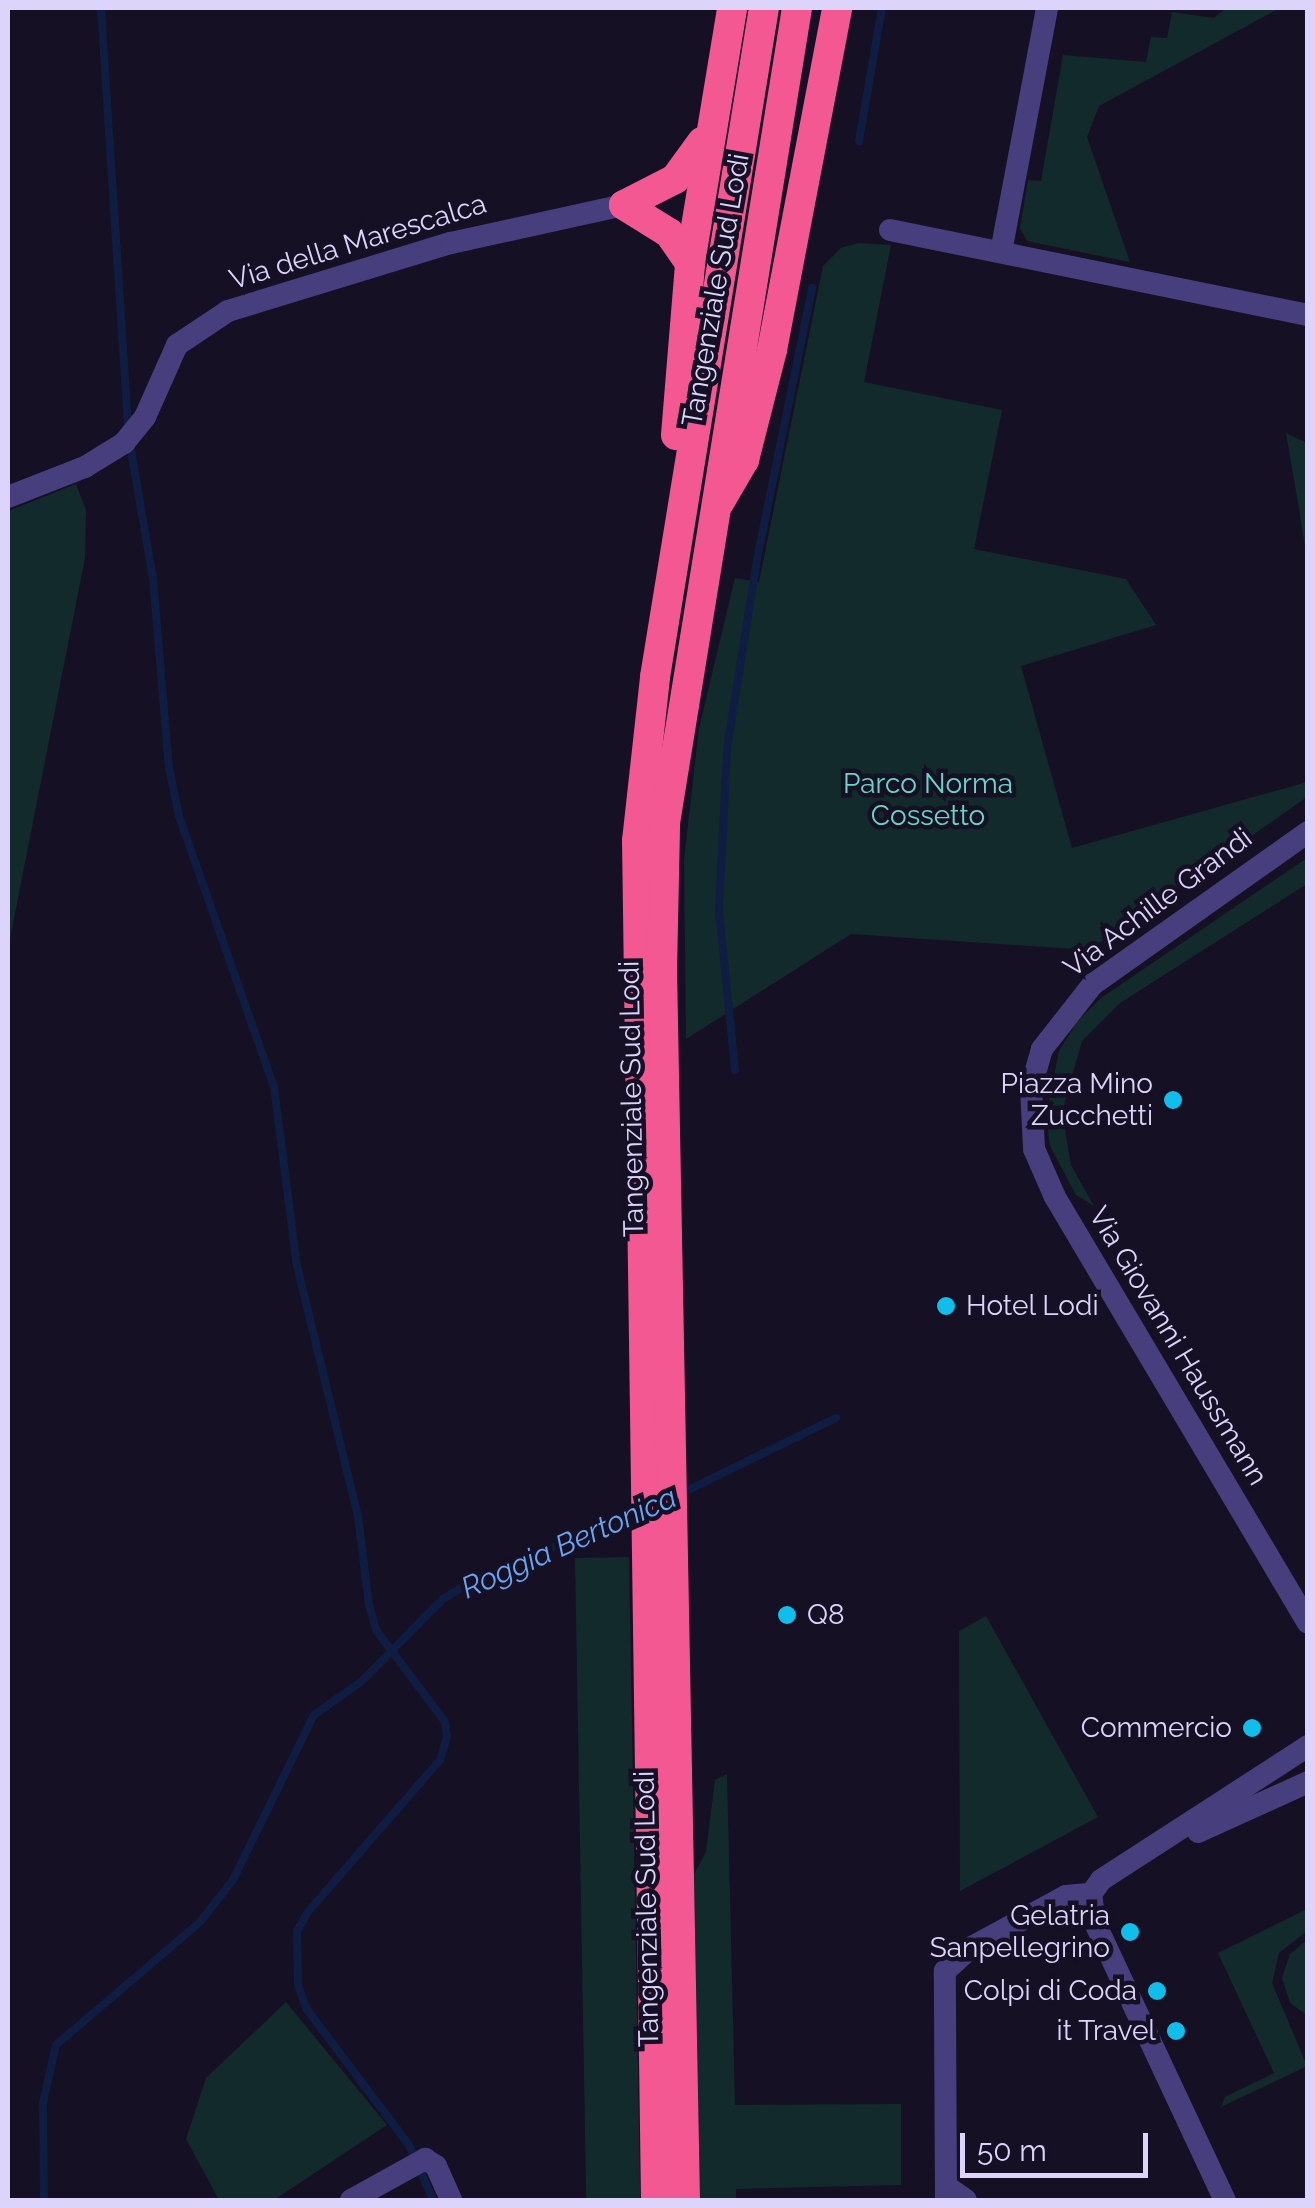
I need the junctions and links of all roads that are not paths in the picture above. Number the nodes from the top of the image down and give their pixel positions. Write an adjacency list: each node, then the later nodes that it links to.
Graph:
1 (732, 8): 6 (highway)
2 (764, 8): 14 (highway, Tangenziale Sud Lodi)
3 (796, 8): 13 (highway, Tangenziale Sud Lodi)
4 (837, 8): 13 (highway)
5 (1047, 8): 9 (street)
6 (710, 126): 7 (highway); 10 (highway)
7 (624, 206): 10 (highway); 12 (street, Via della Marescalca)
8 (890, 230): 9 (street)
9 (1001, 252): 11 (street)
10 (690, 262): 14 (highway)
11 (1308, 315)
12 (8, 496)
13 (710, 518): 26 (highway, Tangenziale Sud Lodi)
14 (674, 554): 25 (highway, Tangenziale Sud Lodi)
15 (1308, 832): 16 (street, Via Achille Grandi)
16 (1031, 1087): 17 (street, Via Giovanni Haussmann)
17 (1308, 1623)
18 (1308, 1746): 20 (street)
19 (1308, 1782): 20 (street)
20 (1127, 1865): 21 (street)
21 (1092, 1894): 22 (street); 28 (street)
22 (946, 2193): 27 (street)
23 (351, 2200): 24 (street)
24 (451, 2200)
25 (656, 2200)
26 (685, 2200)
27 (966, 2200)
28 (1225, 2200)

